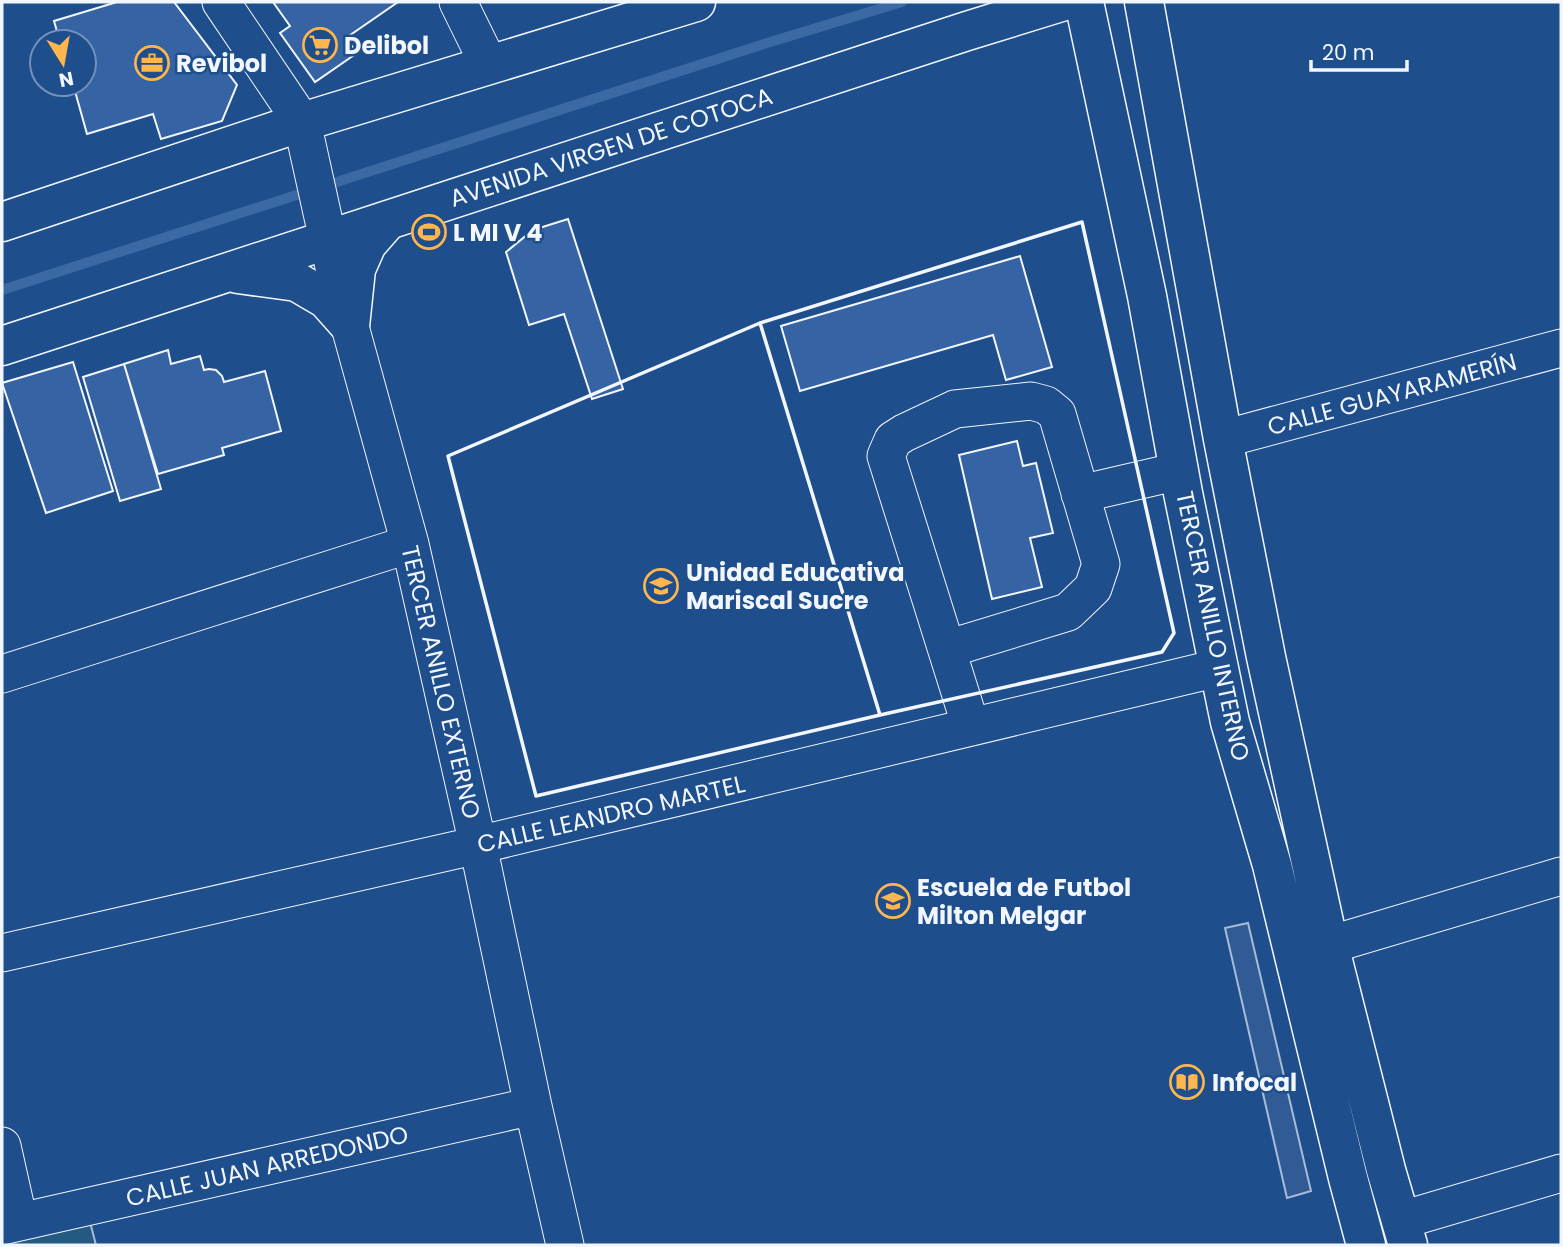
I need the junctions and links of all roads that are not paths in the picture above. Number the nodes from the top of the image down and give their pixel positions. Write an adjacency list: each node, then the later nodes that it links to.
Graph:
1 (221, 2): 9 (street)
2 (696, 2): 7 (main road)
3 (1061, 2): 11 (main road, AVENIDA VIRGEN DE COTOCA)
4 (1084, 2): 10 (main road, TERCER ANILLO INTERNO)
5 (1144, 2): 18 (main road, TERCER ANILLO INTERNO)
6 (472, 8): 8 (street)
7 (649, 8): 8 (main road)
8 (489, 65): 9 (main road)
9 (304, 132): 12 (main road); 13 (street, TERCER ANILLO EXTERNO)
10 (1122, 180): 18 (main road); 19 (main road, TERCER ANILLO INTERNO)
11 (388, 220): 13 (main road, AVENIDA VIRGEN DE COTOCA); 15 (main road)
12 (2, 222)
13 (325, 225): 14 (main road, AVENIDA VIRGEN DE COTOCA); 15 (street, TERCER ANILLO EXTERNO)
14 (225, 273): 15 (main road); 16 (main road, AVENIDA VIRGEN DE COTOCA)
15 (349, 326): 21 (street, TERCER ANILLO EXTERNO)
16 (2, 346)
17 (1561, 348): 18 (street, CALLE GUAYARAMERÍN)
18 (1223, 439): 29 (main road, TERCER ANILLO INTERNO)
19 (1179, 471): 20 (street); 23 (main road, TERCER ANILLO INTERNO)
20 (1080, 494): 22 (street); 22 (street)
21 (410, 544): 24 (street); 26 (street, TERCER ANILLO EXTERNO)
22 (947, 649): 25 (street)
23 (1219, 668): 25 (street, CALLE LEANDRO MARTEL); 27 (main road, TERCER ANILLO INTERNO); 29 (main road)
24 (2, 674)
25 (971, 727): 26 (street, CALLE LEANDRO MARTEL)
26 (478, 845): 30 (street, CALLE LEANDRO MARTEL); 31 (street, TERCER ANILLO EXTERNO)
27 (1272, 865): 35 (main road); 37 (main road, TERCER ANILLO INTERNO)
28 (1561, 876): 29 (street)
29 (1329, 946): 35 (main road, TERCER ANILLO INTERNO)
30 (2, 953)
31 (533, 1106): 34 (street, CALLE JUAN ARREDONDO); 36 (street, TERCER ANILLO EXTERNO)
32 (2, 1146): 34 (street)
33 (1561, 1173): 35 (street)
34 (11, 1224)
35 (1401, 1237)
36 (565, 1245)
37 (1366, 1245)

